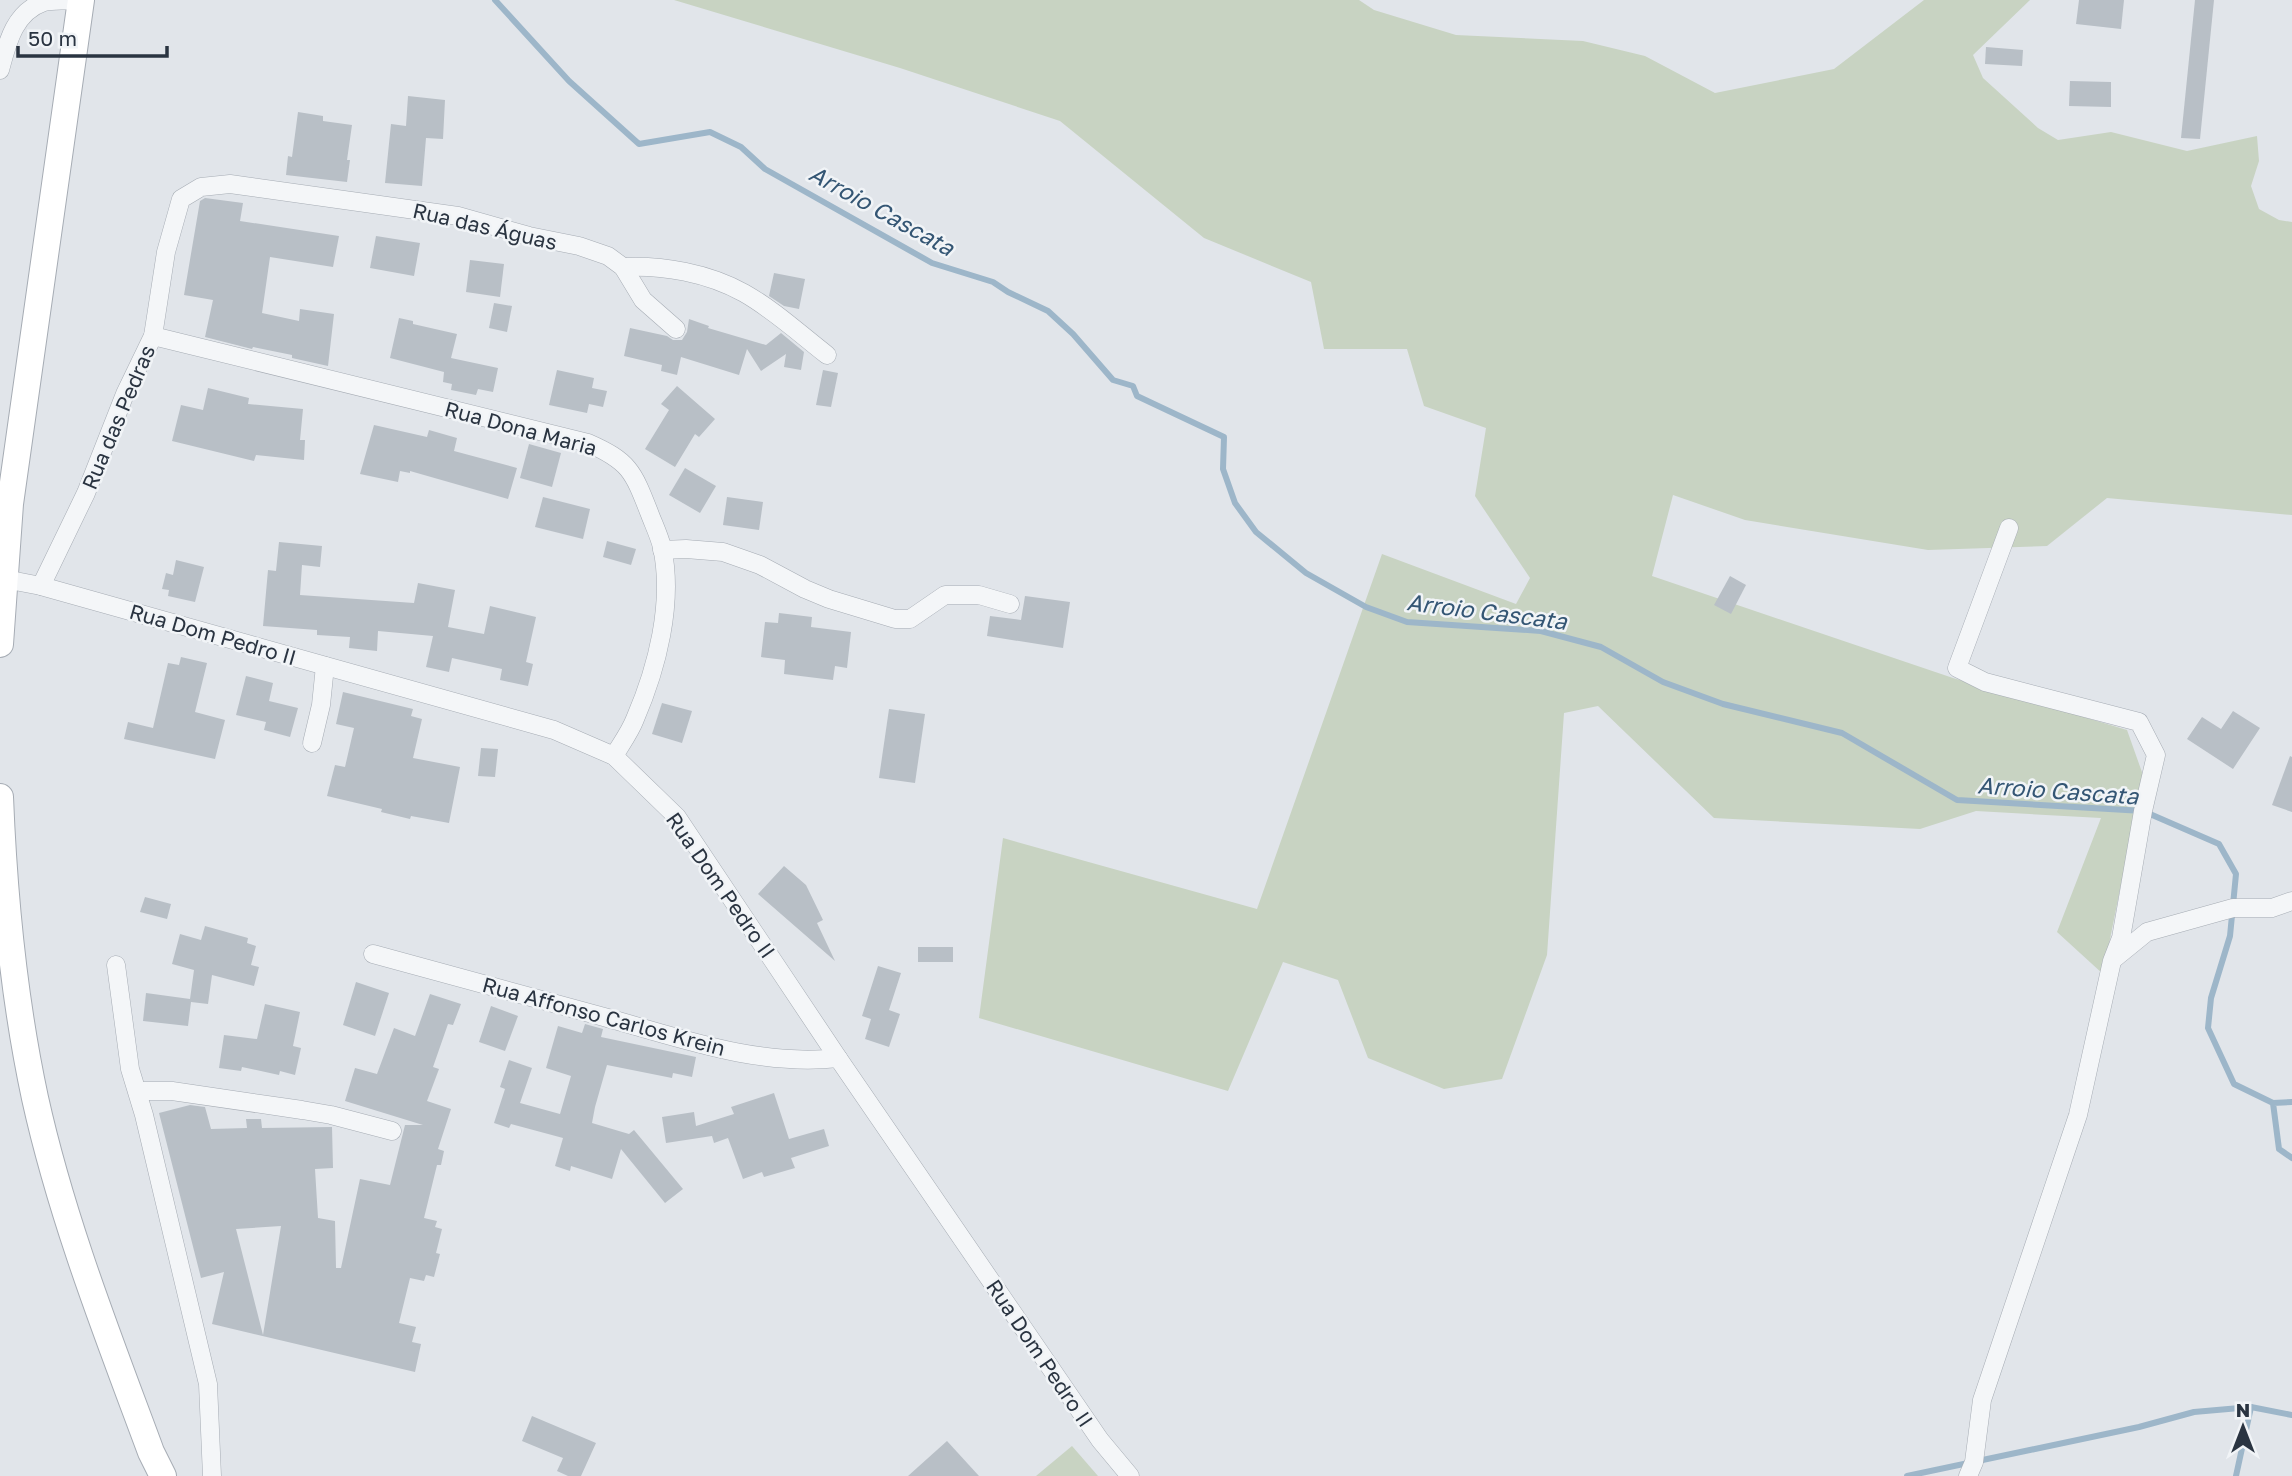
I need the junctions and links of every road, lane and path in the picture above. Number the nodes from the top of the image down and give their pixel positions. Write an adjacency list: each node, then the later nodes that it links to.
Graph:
1 (72, 0): 3 (street)
2 (81, 0): 11 (main road)
3 (0, 70)
4 (181, 199): 5 (street, Rua das Águas); 7 (street, Rua das Pedras)
5 (623, 267): 6 (street); 8 (street)
6 (676, 329)
7 (153, 336): 10 (street, Rua Dona Maria); 12 (street, Rua das Pedras)
8 (827, 355)
9 (2010, 528): 21 (street)
10 (662, 550): 13 (street); 17 (street, Rua Dona Maria)
11 (2, 579): 12 (street, Rua Dom Pedro II); 14 (main road)
12 (41, 586): 15 (street, Rua Dom Pedro II)
13 (1010, 604)
14 (0, 644)
15 (326, 666): 16 (street); 17 (street, Rua Dom Pedro II)
16 (312, 743)
17 (614, 756): 23 (street, Rua Dom Pedro II)
18 (0, 797): 26 (main road)
19 (2292, 901): 21 (street)
20 (373, 954): 23 (street, Rua Affonso Carlos Krein)
21 (2112, 961): 29 (street)
22 (116, 965): 24 (street)
23 (838, 1058): 28 (street, Rua Dom Pedro II)
24 (138, 1091): 25 (street); 27 (street)
25 (392, 1130)
26 (163, 1476)
27 (212, 1476)
28 (1130, 1476)
29 (1968, 1476)

